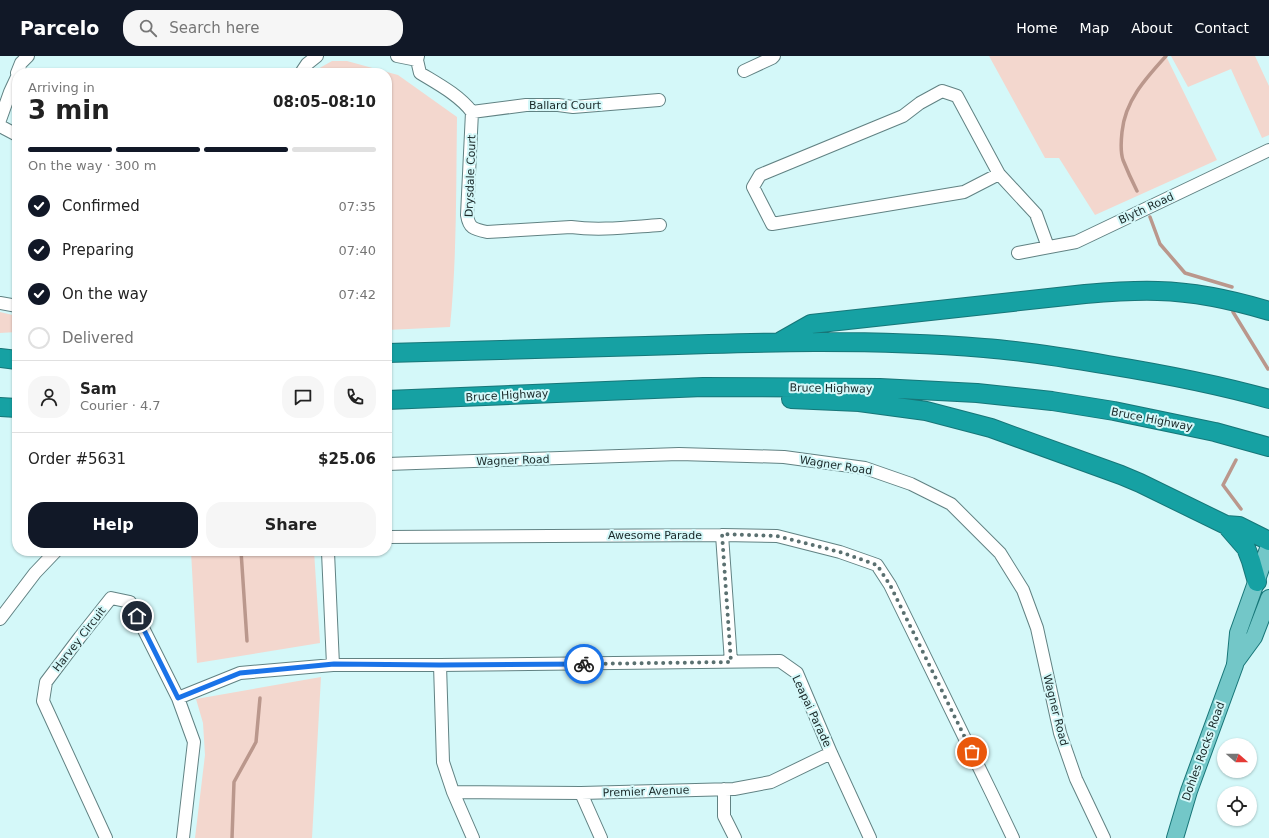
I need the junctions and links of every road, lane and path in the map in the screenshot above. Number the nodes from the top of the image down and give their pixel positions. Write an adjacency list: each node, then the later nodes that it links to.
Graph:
1 (28, 56): 6 (street)
2 (317, 56): 7 (street)
3 (397, 56): 5 (street)
4 (774, 56): 8 (street)
5 (418, 58): 11 (street)
6 (19, 68)
7 (304, 68)
8 (744, 71)
9 (12, 88): 12 (street)
10 (658, 100): 11 (street, Ballard Court)
11 (472, 112): 17 (street, Drysdale Court)
12 (0, 120)
13 (0, 126): 14 (street)
14 (12, 132)
15 (1269, 150): 18 (street, Blyth Road)
16 (999, 174): 16 (street); 18 (street)
17 (660, 225)
18 (1048, 247): 19 (street, Blyth Road)
19 (1018, 253)
20 (0, 303): 21 (street)
21 (12, 305)
22 (1269, 311): 23 (highway)
23 (780, 342): 24 (highway); 28 (highway)
24 (392, 353)
25 (0, 358): 26 (highway)
26 (12, 359)
27 (703, 387): 29 (highway, Bruce Highway); 32 (highway, Bruce Highway); 34 (highway)
28 (1269, 399)
29 (392, 400)
30 (0, 407): 31 (highway)
31 (12, 408)
32 (1269, 447)
33 (392, 464): 60 (street, Wagner Road)
34 (1226, 525): 37 (highway); 41 (highway)
35 (722, 534): 36 (street, Awesome Parade); 44 (street); 59 (street, Awesome Parade)
36 (392, 537)
37 (1269, 541)
38 (1269, 546): 41 (main road, Dohles Rocks Road)
39 (51, 556): 43 (street)
40 (328, 556): 45 (street)
41 (1257, 582): 47 (main road, Dohles Rocks Road)
42 (1269, 598): 47 (main road, Dohles Rocks Road)
43 (0, 619)
44 (731, 662): 46 (street, Leapai Parade); 49 (street, Leapai Parade)
45 (334, 664): 46 (street, Leapai Parade); 48 (street, Leapai Parade)
46 (440, 665): 51 (street)
47 (1234, 665): 61 (main road, Dohles Rocks Road)
48 (178, 698): 53 (street, Harvey Circuit); 54 (street, Harvey Circuit)
49 (831, 754): 50 (street, Premier Avenue); 58 (street, Leapai Parade)
50 (724, 789): 52 (street, Premier Avenue); 57 (street)
51 (453, 792): 52 (street, Premier Avenue); 55 (street)
52 (581, 793): 56 (street)
53 (106, 838)
54 (183, 838)
55 (473, 838)
56 (601, 838)
57 (735, 838)
58 (870, 838)
59 (1013, 838)
60 (1104, 838)
61 (1175, 838)

